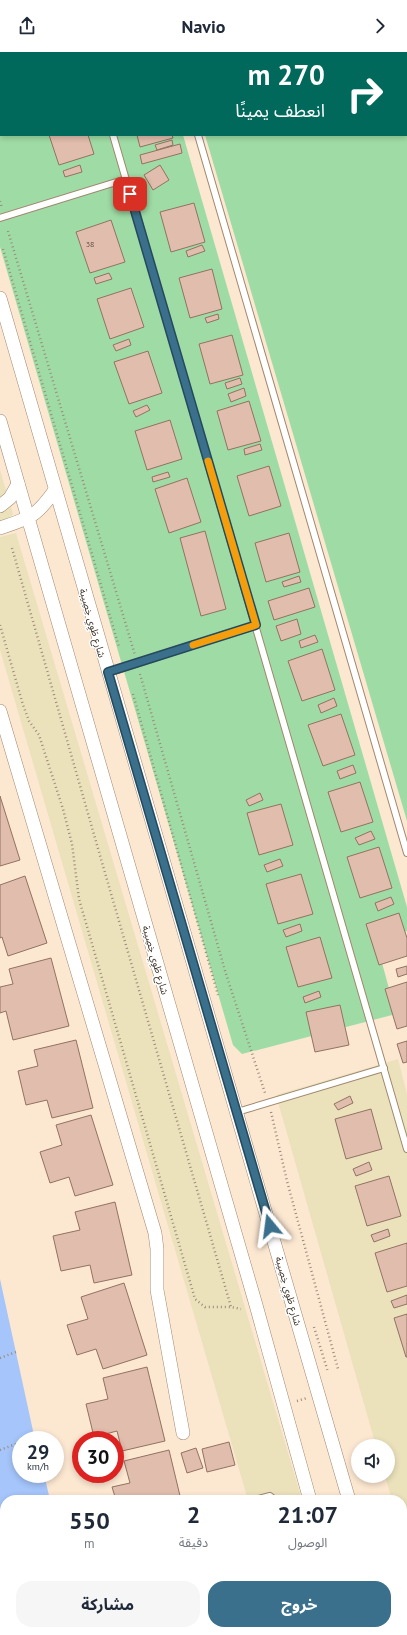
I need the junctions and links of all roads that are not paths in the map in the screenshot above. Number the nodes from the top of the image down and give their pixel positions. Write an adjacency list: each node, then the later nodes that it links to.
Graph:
1 (113, 136): 3 (lane)
2 (198, 136): 15 (lane)
3 (126, 179): 4 (lane); 12 (lane)
4 (0, 218)
5 (0, 298): 8 (street, شارع طَوِي خِصِيبة)
6 (0, 421): 7 (street, شارع طَوِي خِصِيبة)
7 (18, 484): 9 (street); 10 (street, شارع طَوِي خِصِيبة)
8 (55, 490): 10 (street); 13 (street, شارع طَوِي خِصِيبة)
9 (0, 506)
10 (28, 518): 11 (street); 20 (street, شارع طَوِي خِصِيبة)
11 (0, 528)
12 (256, 625): 13 (lane); 16 (lane)
13 (108, 672): 17 (street, شارع طَوِي خِصِيبة)
14 (0, 711): 19 (street)
15 (407, 853)
16 (384, 1068): 17 (lane); 18 (lane)
17 (237, 1112): 21 (street, شارع طَوِي خِصِيبة)
18 (407, 1149)
19 (183, 1433)
20 (309, 1495)
21 (348, 1495)

